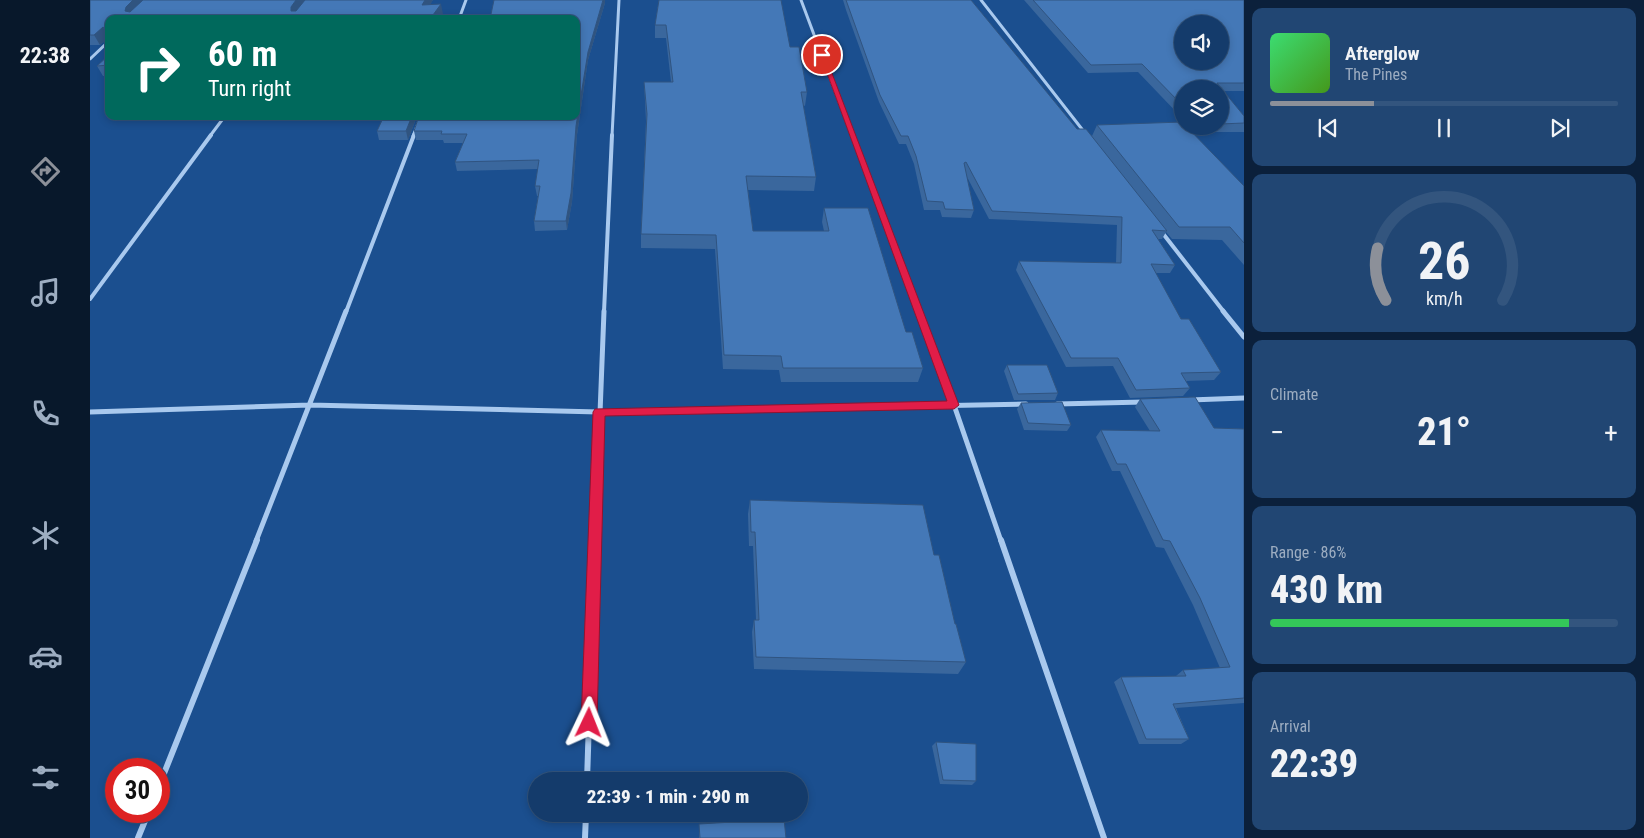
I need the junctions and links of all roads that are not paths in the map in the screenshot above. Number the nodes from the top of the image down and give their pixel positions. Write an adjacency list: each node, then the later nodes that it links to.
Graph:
1 (466, 0): 5 (street)
2 (619, 0): 22 (street)
3 (801, 0): 20 (street)
4 (982, 0): 10 (street)
5 (460, 15)
6 (105, 45): 7 (street)
7 (90, 59)
8 (222, 120): 12 (street)
9 (419, 120): 17 (street)
10 (1091, 141)
11 (1158, 227): 13 (street)
12 (90, 299)
13 (1244, 337)
14 (1244, 398): 15 (street)
15 (1188, 400)
16 (1150, 402): 19 (street)
17 (310, 404): 21 (street); 22 (street); 23 (street)
18 (1033, 404): 20 (street)
19 (1053, 404)
20 (954, 405): 22 (street); 29 (street)
21 (90, 412)
22 (599, 412): 24 (street)
23 (170, 758)
24 (587, 772)
25 (586, 822): 28 (street)
26 (144, 823): 27 (street)
27 (138, 838)
28 (585, 838)
29 (1104, 838)

